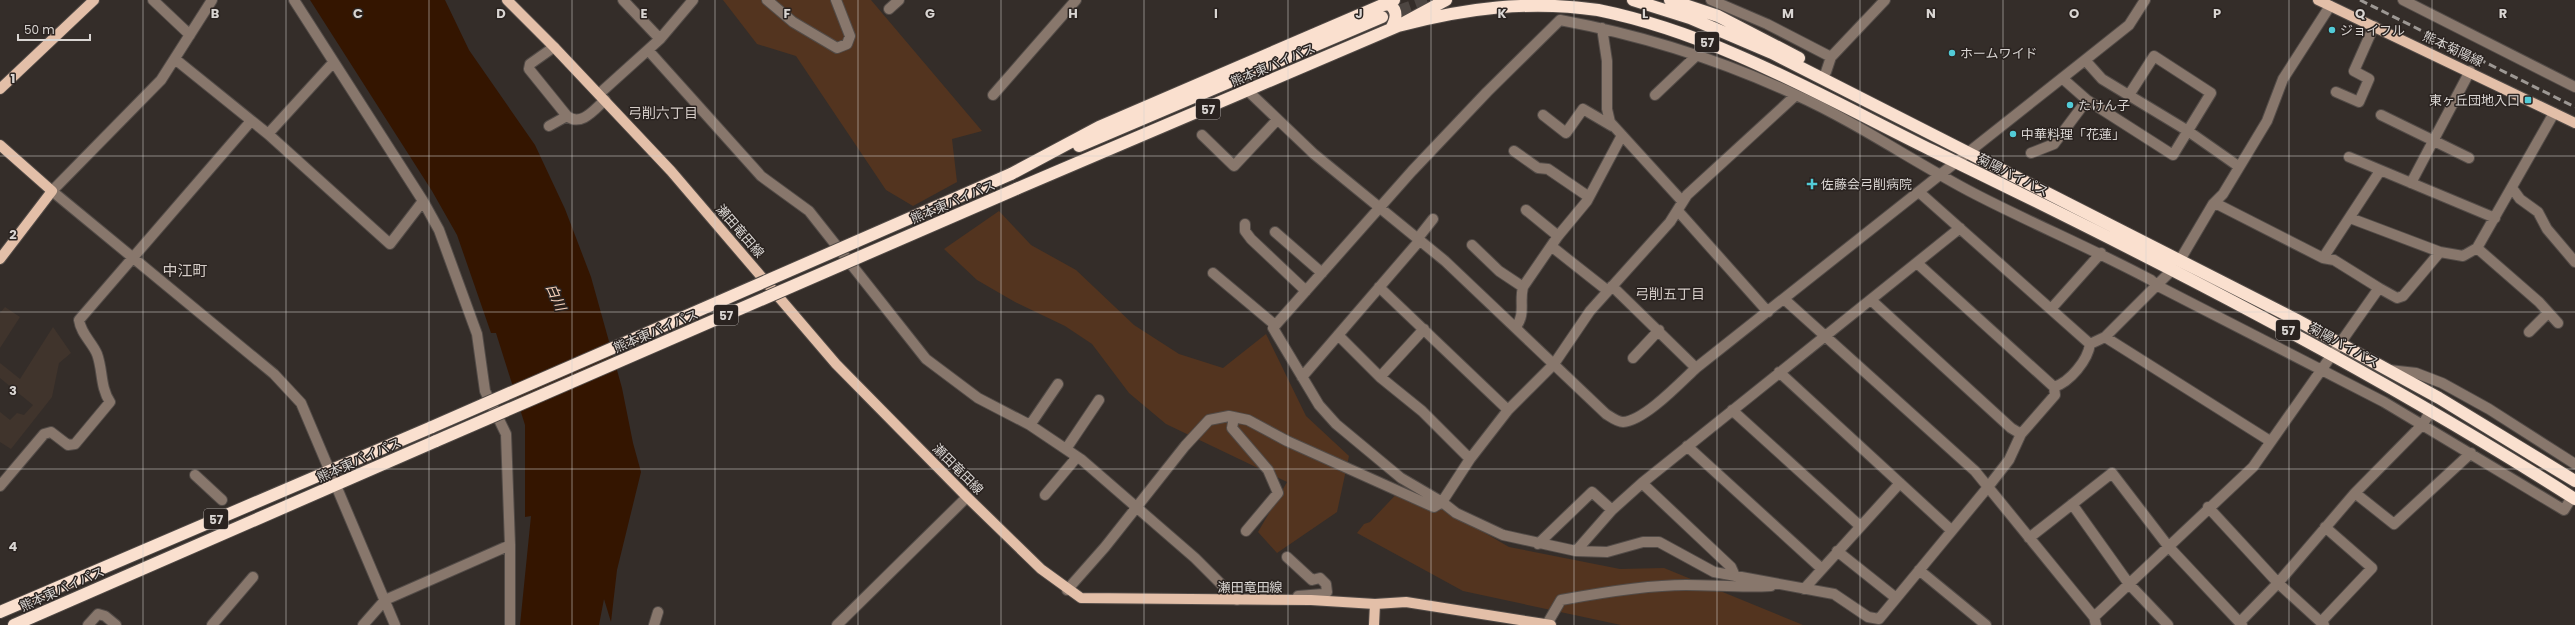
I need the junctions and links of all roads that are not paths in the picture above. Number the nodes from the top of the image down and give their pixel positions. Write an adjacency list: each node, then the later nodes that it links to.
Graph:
1 (94, 0): 42 (main road)
2 (153, 0): 29 (street)
3 (212, 0): 29 (street)
4 (294, 0): 81 (street)
5 (507, 0): 31 (main road, 瀬田竜田線)
6 (623, 0): 30 (street)
7 (693, 0): 30 (street)
8 (767, 0): 9 (street)
9 (836, 0)
10 (899, 0): 24 (street)
11 (1076, 0): 45 (street)
12 (1394, 0): 25 (highway, 熊本東バイパス)
13 (1446, 0): 27 (highway)
14 (1479, 0): 22 (highway)
15 (1633, 0): 56 (highway, 菊陽バイパス / 57)
16 (1670, 0): 39 (highway)
17 (1711, 0): 34 (street)
18 (1885, 0): 34 (street)
19 (2145, 0): 36 (street)
20 (2318, 0): 23 (main road, 熊本菊陽線)
21 (2403, 0): 41 (street)
22 (1495, 6): 27 (highway, 菊陽バイパス / 57); 72 (highway, 菊陽バイパス / 57)
23 (2330, 6): 26 (main road, 熊本菊陽線); 73 (street)
24 (890, 9)
25 (1383, 11): 27 (highway); 158 (highway, 熊本東バイパス / 57, bridge)
26 (2374, 26): 38 (main road, 熊本菊陽線); 44 (street)
27 (1395, 28): 43 (highway, 熊本東バイパス / 57)
28 (1602, 28): 33 (street); 60 (street); 84 (street)
29 (190, 35): 35 (street)
30 (660, 39): 32 (street)
31 (554, 47): 49 (main road, 瀬田竜田線); 54 (street)
32 (648, 50): 49 (street); 149 (street)
33 (1696, 56): 46 (street); 47 (street)
34 (1831, 57): 39 (street)
35 (175, 59): 57 (street); 78 (street)
36 (2086, 60): 40 (street); 48 (street)
37 (330, 66): 62 (street)
38 (2470, 71): 51 (main road, 熊本菊陽線); 65 (street)
39 (1826, 72): 56 (highway)
40 (2062, 78): 50 (street); 69 (street)
41 (2575, 87)
42 (0, 89)
43 (1248, 91): 55 (street); 164 (highway, 熊本東バイパス / 57, bridge)
44 (2336, 92)
45 (994, 94)
46 (1655, 94)
47 (1796, 95): 75 (street); 83 (street)
48 (2129, 96): 61 (street); 61 (street)
49 (602, 97): 54 (street); 168 (main road, 瀬田竜田線)
50 (2087, 100): 61 (street); 68 (street)
51 (2554, 113): 58 (main road, 熊本菊陽線); 77 (street)
52 (1543, 115): 60 (street)
53 (2381, 115): 65 (street)
54 (567, 116): 59 (street)
55 (1277, 120): 63 (street); 84 (street)
56 (1903, 120): 69 (highway, 菊陽バイパス / 57)
57 (250, 121): 62 (street); 99 (street)
58 (2575, 123)
59 (549, 126)
60 (1612, 126): 64 (street)
61 (2188, 131): 73 (street)
62 (268, 134): 81 (street)
63 (1202, 135)
64 (1622, 137): 80 (street); 83 (street)
65 (2433, 141): 71 (street); 76 (street)
66 (0, 145): 78 (main road)
67 (1514, 151): 80 (street)
68 (2031, 153)
69 (1969, 154): 72 (street); 102 (highway, 菊陽バイパス / 57)
70 (2348, 157): 74 (street)
71 (2469, 158)
72 (1958, 163): 75 (street); 105 (highway, 菊陽バイパス / 57)
73 (2238, 166): 82 (street)
74 (2380, 171): 76 (street); 86 (street)
75 (1943, 175): 79 (street); 98 (street)
76 (2411, 183): 87 (street)
77 (2512, 188): 87 (street); 103 (street)
78 (52, 191): 99 (street); 101 (main road)
79 (1919, 192): 90 (street); 114 (street)
80 (1589, 196): 92 (street)
81 (423, 201): 182 (street)
82 (2215, 203): 100 (street); 102 (street)
83 (1680, 206): 111 (street); 117 (street)
84 (1380, 209): 93 (street); 107 (street)
85 (1526, 210): 92 (street)
86 (2350, 218): 97 (street); 100 (street)
87 (2494, 218): 96 (street)
88 (1433, 219): 93 (street)
89 (1245, 224): 113 (street)
90 (1960, 228): 104 (street); 116 (street)
91 (1275, 232): 107 (street)
92 (1558, 236): 95 (street)
93 (1419, 239): 109 (street); 121 (street)
94 (1472, 245): 110 (street)
95 (1551, 246): 110 (street); 111 (street)
96 (2477, 248): 97 (street); 118 (street)
97 (2440, 252): 112 (street)
98 (2101, 253): 108 (street); 116 (street)
99 (131, 258): 158 (street); 163 (street)
100 (2323, 258): 112 (street)
101 (0, 260)
102 (2179, 261): 105 (street); 129 (highway, 菊陽バイパス / 57)
103 (2575, 262)
104 (1917, 263): 115 (street); 140 (street)
105 (2171, 271): 108 (street); 130 (highway, 菊陽バイパス / 57)
106 (1213, 273): 120 (street)
107 (1322, 273): 113 (street)
108 (2158, 286): 126 (street); 134 (street)
109 (1379, 287): 122 (street); 125 (street)
110 (1523, 287): 121 (street)
111 (1610, 288): 123 (street); 132 (street)
112 (2379, 288): 129 (street)
113 (1306, 290): 120 (street)
114 (1784, 300): 117 (street); 127 (street)
115 (1871, 300): 127 (street); 150 (street)
116 (2051, 309): 128 (street)
117 (1768, 312): 133 (street)
118 (2548, 313): 119 (street); 124 (street)
119 (2558, 323)
120 (1275, 325): 137 (street)
121 (1516, 327): 132 (street)
122 (1424, 329): 138 (street); 143 (street)
123 (1659, 330): 131 (street); 133 (street)
124 (2529, 332)
125 (1338, 335): 137 (street); 138 (street)
126 (2105, 337): 128 (street); 151 (street)
127 (1825, 338): 136 (street); 165 (street)
128 (2090, 344): 140 (street)
129 (2341, 344): 130 (street); 135 (highway, 菊陽バイパス / 57)
130 (2334, 356): 134 (street); 145 (highway, 菊陽バイパス / 57)
131 (1633, 358)
132 (1554, 364): 133 (street); 143 (street)
133 (1696, 368)
134 (2322, 369): 148 (street); 151 (street)
135 (2389, 370): 142 (street); 147 (highway, 菊陽バイパス / 57)
136 (1779, 372): 144 (street); 162 (street)
137 (1302, 377): 171 (street)
138 (1380, 377): 156 (street)
139 (1058, 384): 149 (street)
140 (2054, 387): 150 (street)
141 (1099, 400): 153 (street)
142 (2489, 409): 147 (street); 157 (street)
143 (1508, 410): 156 (street)
144 (1732, 410): 152 (street); 176 (street)
145 (2431, 410): 148 (street); 169 (highway, 菊陽バイパス / 57)
146 (1234, 417): 171 (street); 174 (street); 179 (street)
147 (2481, 422): 160 (highway, 菊陽バイパス / 57)
148 (2423, 424): 154 (street); 166 (street)
149 (1030, 425): 153 (street)
150 (2021, 434): 165 (street)
151 (2270, 441): 173 (street)
152 (1687, 446): 161 (street); 187 (street)
153 (1066, 449): 155 (street)
154 (2471, 452): 166 (street); 169 (street)
155 (1077, 457): 167 (street); 174 (street)
156 (1470, 459): 171 (street)
157 (2575, 464)
158 (330, 470): 164 (street); 201 (highway, 熊本東バイパス / 57)
159 (195, 475): 170 (street)
160 (2575, 481)
161 (1642, 483): 175 (street); 189 (street)
162 (1900, 483): 176 (street); 178 (street)
163 (0, 486)
164 (338, 486): 199 (street); 207 (highway, 熊本東バイパス / 57)
165 (1988, 487): 178 (street); 180 (street)
166 (2355, 494): 177 (street)
167 (1045, 495)
168 (967, 498): 195 (main road, 瀬田竜田線); 215 (street)
169 (2574, 498)
170 (222, 500)
171 (1442, 502): 181 (street)
172 (2072, 504): 180 (street); 183 (street); 192 (street)
173 (2208, 507): 183 (street); 191 (street)
174 (1138, 508): 195 (street); 198 (street)
175 (1612, 510): 181 (street); 184 (street)
176 (1860, 526): 185 (street)
177 (2325, 527): 191 (street); 206 (street)
178 (1951, 530): 188 (street)
179 (1246, 531)
180 (2029, 538): 203 (street)
181 (1538, 544): 184 (street)
182 (510, 545): 199 (street); 213 (street)
183 (2168, 546): 192 (street); 205 (street)
184 (1576, 551): 189 (street)
185 (1837, 551): 187 (street); 197 (street)
186 (1287, 557): 198 (street)
187 (1822, 569): 194 (street)
188 (1918, 570): 197 (street); 217 (street)
189 (1735, 576): 193 (street)
190 (253, 577): 210 (street)
191 (2278, 583): 205 (street); 206 (street)
192 (2129, 584): 203 (street); 218 (street)
193 (1783, 585): 194 (street); 204 (street)
194 (1804, 589): 197 (street)
195 (1066, 590): 198 (main road, 瀬田竜田線)
196 (1212, 597): 198 (street)
197 (1896, 598)
198 (1236, 599): 200 (main road, 瀬田竜田線)
199 (385, 600): 211 (street); 212 (street)
200 (1375, 604): 204 (main road, 瀬田竜田線); 216 (main road)
201 (0, 612)
202 (658, 612): 214 (street)
203 (2095, 621)
204 (1549, 624)
205 (2241, 624)
206 (2323, 624)
207 (14, 625)
208 (88, 625): 209 (street)
209 (116, 625)
210 (212, 625)
211 (363, 625)
212 (395, 625)
213 (510, 625)
214 (654, 625)
215 (837, 625)
216 (1374, 625)
217 (1986, 625)
218 (2168, 625)

